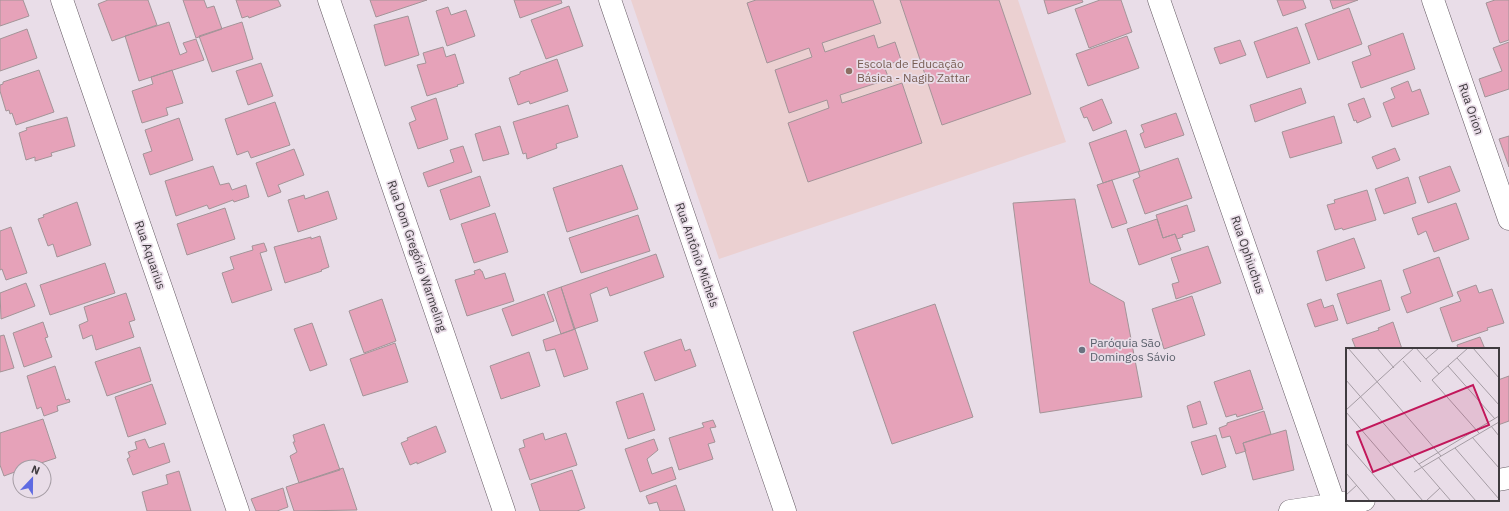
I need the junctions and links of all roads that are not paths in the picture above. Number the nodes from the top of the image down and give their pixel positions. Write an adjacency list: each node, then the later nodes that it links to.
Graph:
1 (62, 0): 11 (street, Rua Aquarius)
2 (329, 0): 12 (street, Rua Dom Gregório Warmeling)
3 (610, 0): 13 (street, Rua Antônio Michels)
4 (1160, 0): 10 (street, Rua Ophiuchus)
5 (1433, 0): 6 (street, Rua Orion)
6 (1509, 219)
7 (1509, 478): 8 (street)
8 (1499, 480)
9 (1360, 501): 10 (street)
10 (1336, 508): 14 (street)
11 (238, 511)
12 (504, 511)
13 (785, 511)
14 (1290, 511)

